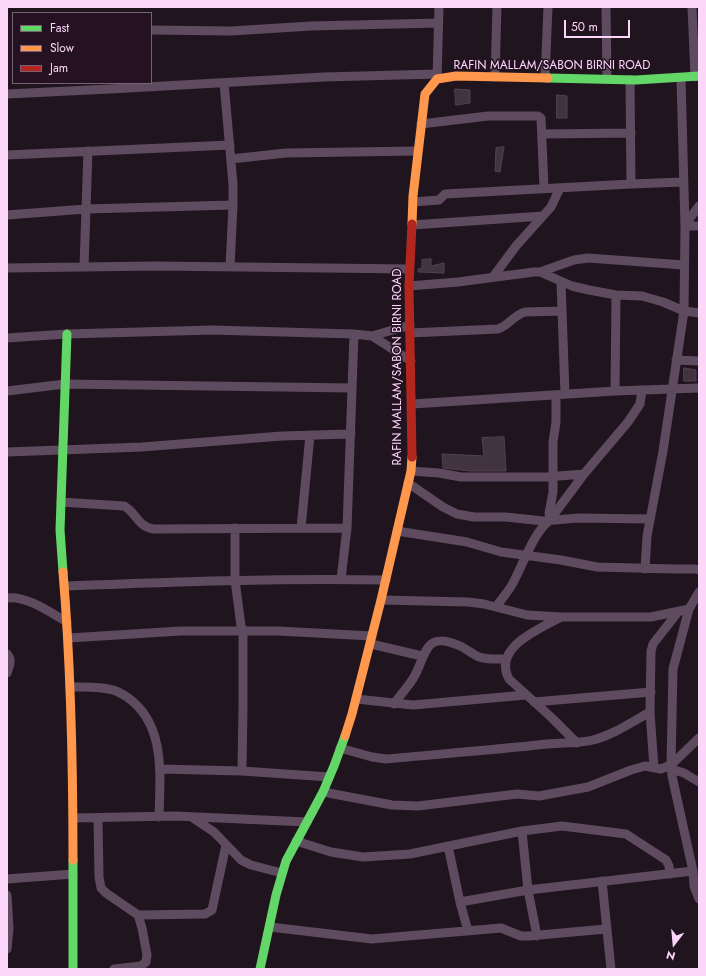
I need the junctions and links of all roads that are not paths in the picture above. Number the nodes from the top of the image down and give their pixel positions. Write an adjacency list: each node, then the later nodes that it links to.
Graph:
1 (439, 7): 6 (street)
2 (497, 7): 10 (street)
3 (548, 7): 11 (street)
4 (606, 7): 13 (street)
5 (692, 7): 8 (street)
6 (438, 23): 7 (street); 9 (street)
7 (152, 30)
8 (697, 76): 12 (street, RAFIN MALLAM/SABON BIRNI ROAD)
9 (437, 77): 10 (street, RAFIN MALLAM/SABON BIRNI ROAD); 15 (street); 18 (street, RAFIN MALLAM/SABON BIRNI ROAD)
10 (494, 77): 11 (street, RAFIN MALLAM/SABON BIRNI ROAD)
11 (545, 78): 13 (street, RAFIN MALLAM/SABON BIRNI ROAD)
12 (681, 78): 14 (street, RAFIN MALLAM/SABON BIRNI ROAD); 26 (street)
13 (607, 79): 14 (street, RAFIN MALLAM/SABON BIRNI ROAD)
14 (630, 80): 19 (street)
15 (224, 83): 16 (street); 21 (street)
16 (100, 86): 17 (street)
17 (7, 94)
18 (420, 124): 20 (street); 23 (street, RAFIN MALLAM/SABON BIRNI ROAD)
19 (631, 133): 20 (street); 27 (street)
20 (542, 134): 28 (street)
21 (230, 145): 22 (street); 25 (street)
22 (88, 151): 24 (street); 33 (street)
23 (418, 151): 25 (street); 30 (street, RAFIN MALLAM/SABON BIRNI ROAD)
24 (7, 155)
25 (231, 159): 31 (street)
26 (683, 182): 27 (street); 37 (street)
27 (631, 184): 29 (street)
28 (544, 188): 29 (street); 30 (street)
29 (560, 188): 35 (street)
30 (413, 202): 36 (street, RAFIN MALLAM/SABON BIRNI ROAD)
31 (234, 205): 33 (street); 41 (street)
32 (699, 206): 37 (street)
33 (86, 209): 34 (street); 40 (street)
34 (7, 215)
35 (543, 216): 36 (street); 45 (street)
36 (412, 224): 43 (street, RAFIN MALLAM/SABON BIRNI ROAD)
37 (686, 226): 38 (street); 39 (street)
38 (699, 226)
39 (684, 265): 44 (street); 50 (street)
40 (84, 267): 41 (street); 42 (street)
41 (230, 267): 43 (street)
42 (7, 268)
43 (409, 268): 47 (street, RAFIN MALLAM/SABON BIRNI ROAD)
44 (540, 272): 45 (street); 46 (street)
45 (493, 277): 47 (street)
46 (561, 282): 48 (street); 49 (street)
47 (409, 286): 52 (street, RAFIN MALLAM/SABON BIRNI ROAD)
48 (616, 295): 50 (street); 66 (street)
49 (562, 311): 52 (street); 67 (street)
50 (684, 311): 51 (street); 57 (street)
51 (699, 312)
52 (410, 329): 55 (street); 58 (street, RAFIN MALLAM/SABON BIRNI ROAD)
53 (67, 334): 54 (street); 56 (street); 60 (street)
54 (354, 334): 55 (street); 61 (street)
55 (372, 336): 58 (street)
56 (7, 338)
57 (676, 360): 59 (street); 64 (street)
58 (411, 361): 68 (street, RAFIN MALLAM/SABON BIRNI ROAD)
59 (699, 361)
60 (65, 384): 61 (street); 65 (street); 71 (street)
61 (351, 388): 69 (street)
62 (699, 388): 64 (street)
63 (642, 390): 64 (street); 66 (street); 74 (street)
64 (672, 390): 78 (street)
65 (7, 391)
66 (615, 391): 67 (street)
67 (560, 394): 68 (street); 75 (street)
68 (412, 404): 73 (street, RAFIN MALLAM/SABON BIRNI ROAD)
69 (351, 434): 70 (street); 82 (street)
70 (310, 435): 71 (street); 81 (street)
71 (63, 449): 72 (street); 77 (street)
72 (7, 452)
73 (411, 471): 75 (street); 76 (street, RAFIN MALLAM/SABON BIRNI ROAD)
74 (584, 474): 75 (street); 79 (street)
75 (553, 477): 79 (street)
76 (408, 483): 79 (street); 83 (street, RAFIN MALLAM/SABON BIRNI ROAD)
77 (60, 502): 80 (street); 90 (street)
78 (650, 518): 79 (street); 85 (street)
79 (550, 520): 84 (street)
80 (235, 528): 81 (street); 88 (street)
81 (301, 528): 82 (street)
82 (347, 528): 87 (street)
83 (398, 530): 84 (street); 89 (street, RAFIN MALLAM/SABON BIRNI ROAD)
84 (526, 555): 85 (street); 94 (street)
85 (644, 568): 86 (street)
86 (699, 570)
87 (341, 579): 88 (street); 89 (street)
88 (235, 580): 90 (street); 99 (street)
89 (386, 580): 93 (street, RAFIN MALLAM/SABON BIRNI ROAD)
90 (64, 586): 98 (street)
91 (699, 592): 95 (street)
92 (7, 598): 98 (street)
93 (382, 600): 94 (street); 101 (street, RAFIN MALLAM/SABON BIRNI ROAD)
94 (496, 607): 97 (street)
95 (688, 609): 96 (street); 116 (street)
96 (678, 612): 97 (street); 107 (street)
97 (561, 617): 104 (street)
98 (67, 622): 100 (street)
99 (243, 631): 100 (street); 101 (street); 119 (street)
100 (69, 638): 106 (street)
101 (372, 640): 103 (street); 109 (street, RAFIN MALLAM/SABON BIRNI ROAD)
102 (7, 654): 105 (street)
103 (422, 656): 104 (street); 111 (street)
104 (506, 659): 108 (street)
105 (7, 673)
106 (70, 687): 117 (street); 124 (street)
107 (651, 692): 110 (street); 112 (street)
108 (526, 695): 110 (street); 111 (street)
109 (356, 699): 111 (street); 115 (street, RAFIN MALLAM/SABON BIRNI ROAD)
110 (534, 702): 114 (street)
111 (394, 704)
112 (650, 712): 114 (street); 118 (street)
113 (699, 738): 116 (street)
114 (577, 743): 115 (street)
115 (340, 748): 120 (street, RAFIN MALLAM/SABON BIRNI ROAD)
116 (671, 767): 118 (street); 121 (street); 132 (street)
117 (160, 768): 119 (street); 123 (street)
118 (654, 768): 122 (street)
119 (242, 772): 120 (street)
120 (329, 777): 122 (street, RAFIN MALLAM/SABON BIRNI ROAD)
121 (699, 782)
122 (323, 792): 127 (street, RAFIN MALLAM/SABON BIRNI ROAD)
123 (159, 817): 125 (street); 126 (street)
124 (74, 818): 125 (street); 134 (street)
125 (98, 818): 142 (street)
126 (193, 818): 127 (street); 130 (street)
127 (306, 822): 129 (street, RAFIN MALLAM/SABON BIRNI ROAD)
128 (522, 831): 131 (street); 135 (street); 138 (street)
129 (296, 841): 131 (street); 133 (street, RAFIN MALLAM/SABON BIRNI ROAD)
130 (226, 845): 133 (street); 142 (street)
131 (448, 846): 141 (street)
132 (693, 871): 135 (street); 140 (street)
133 (282, 873): 143 (street, RAFIN MALLAM/SABON BIRNI ROAD)
134 (73, 874): 136 (street); 148 (street)
135 (670, 874): 137 (street)
136 (7, 879)
137 (602, 881): 138 (street); 144 (street)
138 (528, 890): 141 (street); 146 (street)
139 (7, 895): 147 (street)
140 (699, 899)
141 (460, 902): 145 (street)
142 (138, 915): 149 (street)
143 (270, 928): 145 (street); 150 (street, RAFIN MALLAM/SABON BIRNI ROAD)
144 (606, 929): 146 (street); 151 (street)
145 (468, 931): 146 (street)
146 (537, 936)
147 (7, 949)
148 (73, 969)
149 (114, 969)
150 (260, 969)
151 (610, 969)

